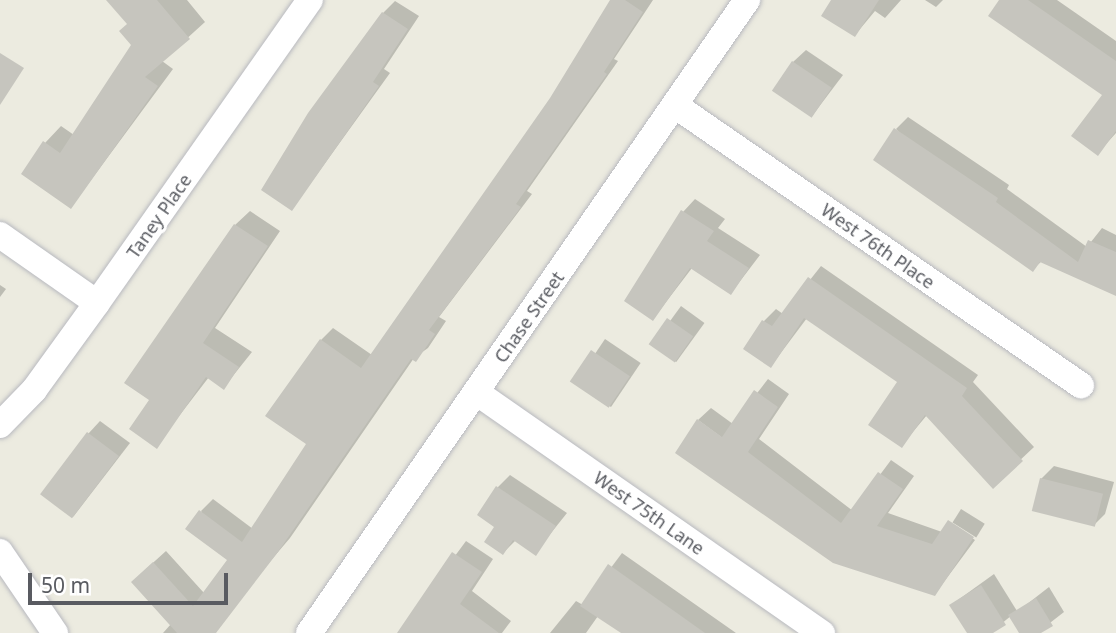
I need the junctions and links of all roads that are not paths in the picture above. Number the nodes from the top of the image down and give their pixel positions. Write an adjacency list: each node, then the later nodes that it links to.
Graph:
1 (747, 0): 3 (street, Chase Street)
2 (298, 4): 5 (street, Taney Place)
3 (676, 106): 6 (street, West 76th Place); 7 (street, Chase Street)
4 (0, 235): 5 (street)
5 (97, 303): 8 (street, Taney Place)
6 (1081, 385)
7 (476, 392): 11 (street, Chase Street); 12 (street, West 75th Lane)
8 (0, 425)
9 (0, 552): 10 (street)
10 (55, 633)
11 (309, 633)
12 (822, 633)

